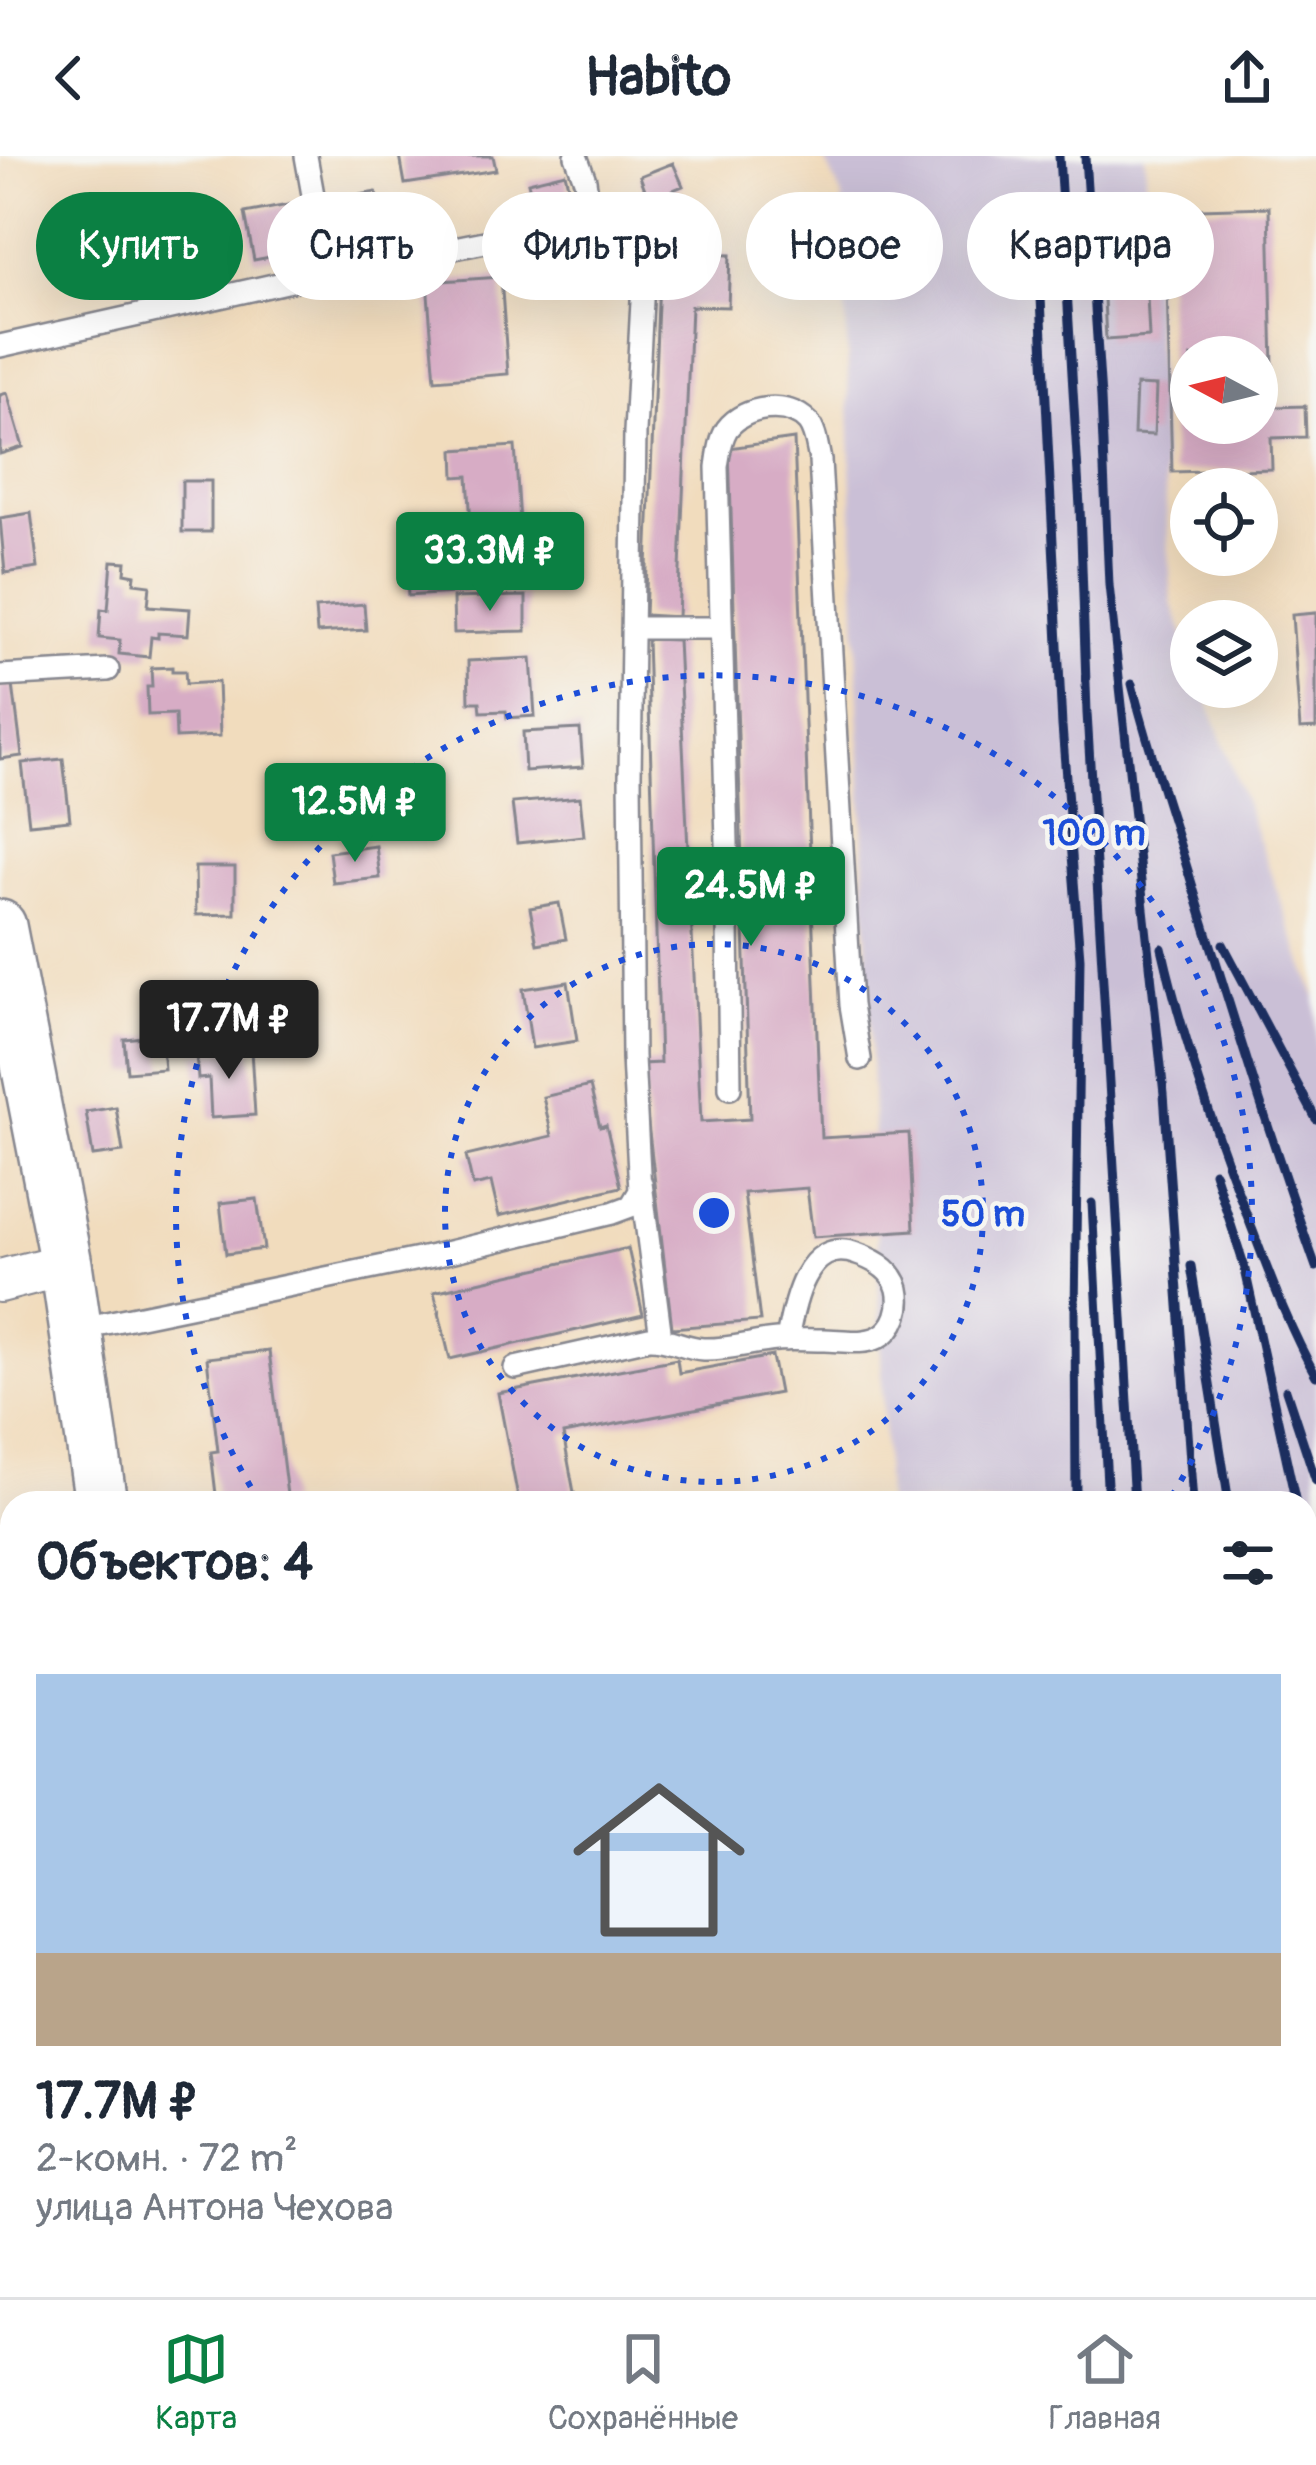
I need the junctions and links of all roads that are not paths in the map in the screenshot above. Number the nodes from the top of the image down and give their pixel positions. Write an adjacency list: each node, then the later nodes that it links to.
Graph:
1 (306, 156): 3 (lane)
2 (576, 156): 4 (lane)
3 (312, 192)
4 (587, 192)
5 (267, 286): 7 (lane)
6 (642, 300): 8 (lane)
7 (0, 346)
8 (632, 628): 9 (lane); 15 (lane)
9 (722, 628): 13 (lane); 14 (lane)
10 (109, 670): 11 (lane)
11 (0, 676)
12 (0, 926): 16 (street)
13 (860, 1059)
14 (730, 1088)
15 (641, 1183): 18 (lane); 19 (lane)
16 (66, 1264): 17 (street); 18 (street)
17 (0, 1281)
18 (76, 1329): 22 (street)
19 (661, 1338): 20 (lane); 21 (lane)
20 (787, 1340): 20 (lane)
21 (515, 1368)
22 (99, 1491)

